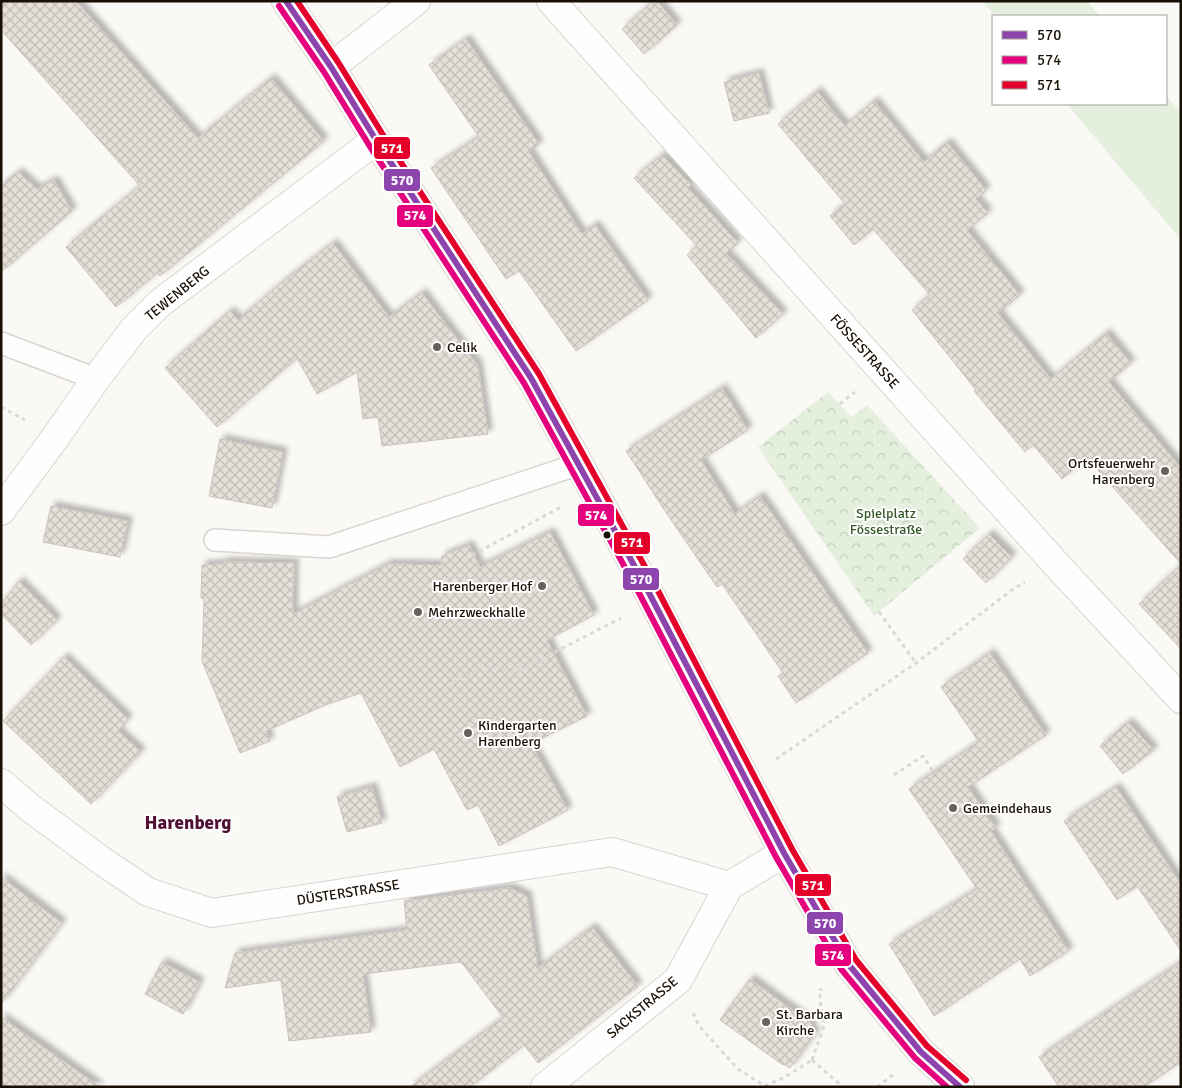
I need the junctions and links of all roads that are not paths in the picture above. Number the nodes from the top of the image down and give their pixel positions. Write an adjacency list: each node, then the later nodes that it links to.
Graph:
1 (286, 1): 4 (street)
2 (416, 1): 4 (street)
3 (551, 1): 11 (street, FÖSSESTRASSE)
4 (331, 67): 5 (street)
5 (376, 140): 7 (street, TEWENBERG); 8 (street)
6 (1, 343): 7 (lane)
7 (96, 379): 9 (street, TEWENBERG)
8 (579, 464): 10 (lane); 13 (street)
9 (1, 512)
10 (215, 540)
11 (1181, 699)
12 (1, 783): 14 (street, DÜSTERSTRASSE)
13 (784, 853): 14 (street); 16 (street)
14 (729, 886): 15 (street, SACKSTRASSE)
15 (545, 1087)
16 (960, 1087)

